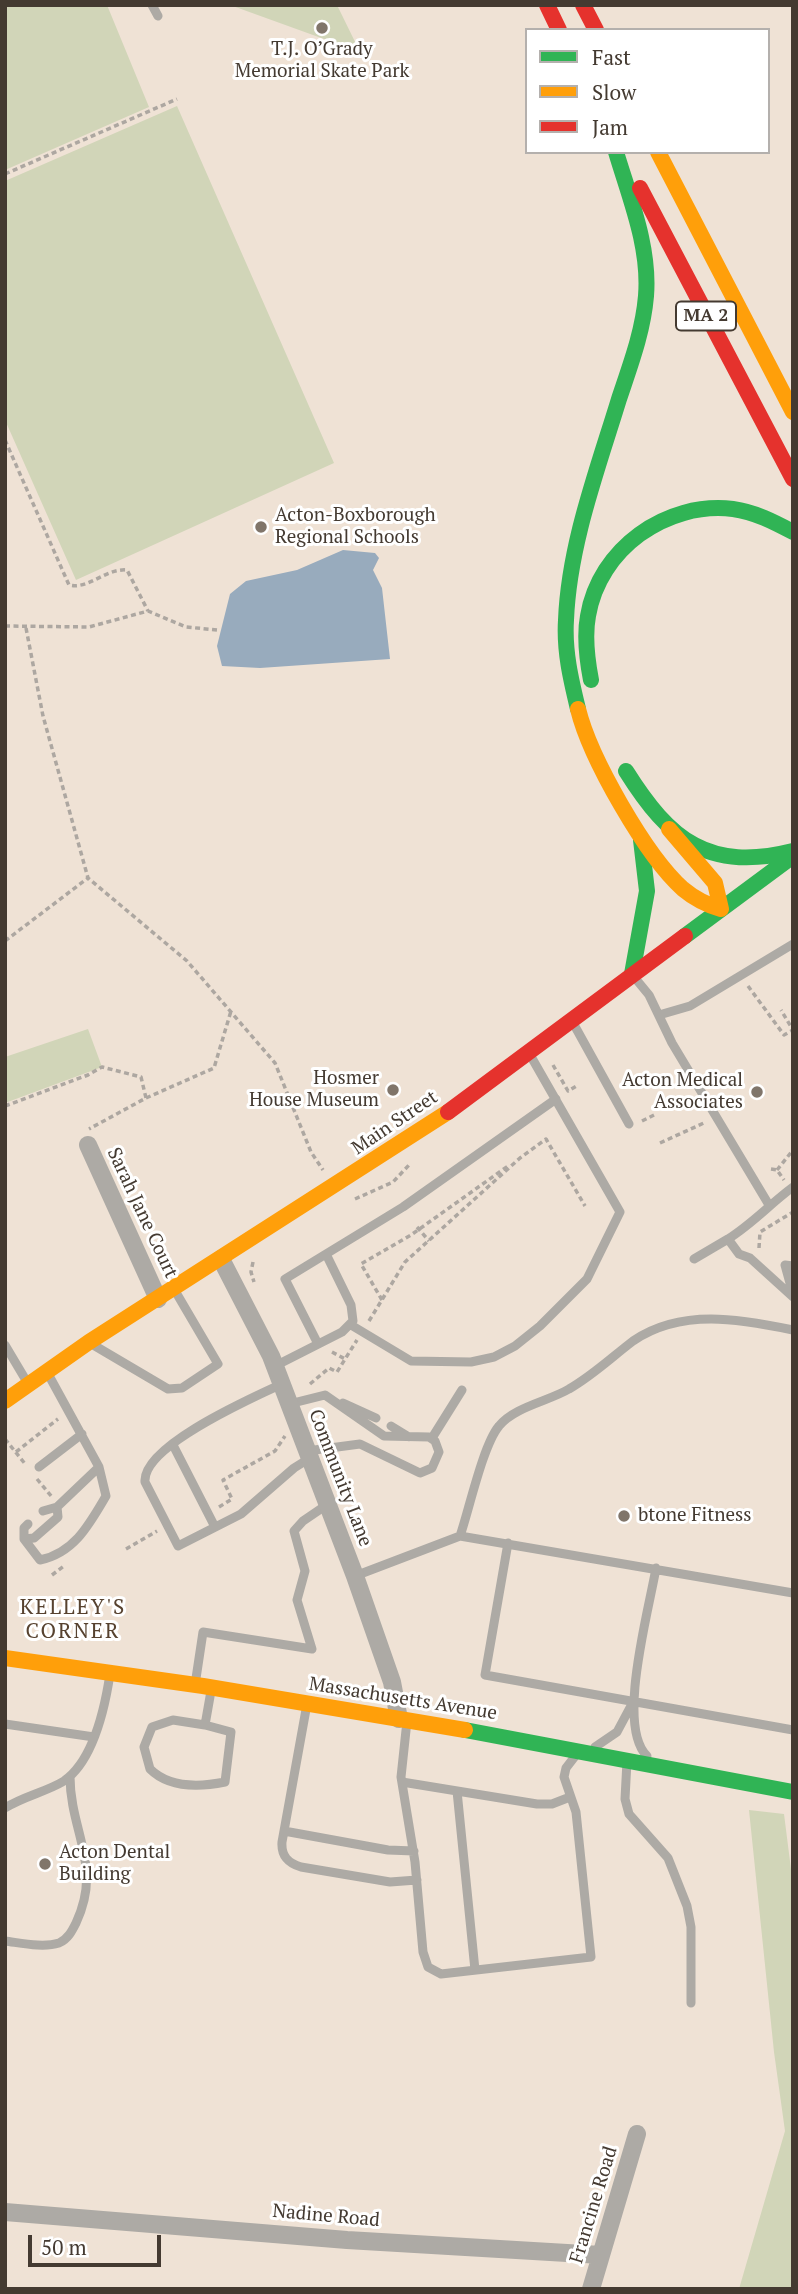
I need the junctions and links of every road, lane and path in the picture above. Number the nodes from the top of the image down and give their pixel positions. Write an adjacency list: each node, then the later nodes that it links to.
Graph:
1 (152, 5): 4 (lane)
2 (547, 5): 5 (main road)
3 (583, 5): 6 (main road)
4 (158, 16)
5 (558, 28)
6 (595, 28)
7 (177, 99): 11 (path)
8 (617, 154): 22 (main road)
9 (623, 154): 14 (main road, MA 2)
10 (660, 154): 12 (main road, MA 2)
11 (5, 174)
12 (793, 412)
13 (5, 440): 16 (path)
14 (793, 479)
15 (793, 532): 20 (main road)
16 (148, 611): 18 (path); 19 (path)
17 (5, 626): 18 (path)
18 (26, 628): 25 (path)
19 (217, 630)
20 (597, 702)
21 (620, 760): 23 (main road)
22 (630, 817): 26 (main road); 29 (main road)
23 (669, 829): 24 (main road); 26 (main road)
24 (793, 853): 26 (main road, Main Street)
25 (88, 878): 27 (path); 32 (path)
26 (721, 909): 29 (main road, Main Street)
27 (5, 941)
28 (793, 944): 30 (lane)
29 (632, 974): 33 (lane); 34 (main road, Main Street)
30 (740, 975): 31 (path); 33 (lane)
31 (781, 1010)
32 (231, 1011): 38 (path); 51 (path)
33 (659, 1015): 41 (lane)
34 (571, 1020): 35 (main road, Main Street); 42 (lane)
35 (528, 1052): 39 (lane); 63 (main road, Main Street)
36 (553, 1065): 37 (path)
37 (578, 1085)
38 (146, 1098): 40 (path); 44 (path)
39 (556, 1099): 62 (lane); 72 (lane)
40 (5, 1106)
41 (715, 1113): 43 (path); 54 (lane)
42 (629, 1124)
43 (660, 1143)
44 (88, 1145): 69 (street, Sarah Jane Court)
45 (5, 1148): 47 (path)
46 (793, 1150): 50 (path)
47 (5, 1156)
48 (415, 1156): 53 (path)
49 (520, 1158): 55 (path); 57 (path); 59 (path)
50 (776, 1170)
51 (328, 1178)
52 (793, 1187): 54 (lane)
53 (352, 1200)
54 (769, 1205): 58 (lane)
55 (585, 1206)
56 (793, 1212): 60 (path)
57 (418, 1228): 59 (path); 70 (path)
58 (728, 1239): 64 (lane); 68 (lane)
59 (429, 1241): 70 (path)
60 (758, 1250)
61 (258, 1253): 67 (path)
62 (326, 1254): 72 (lane); 77 (lane)
63 (221, 1259): 66 (main road, Main Street); 80 (street, Community Lane)
64 (694, 1259)
65 (793, 1266): 68 (lane)
66 (174, 1289): 69 (main road, Main Street); 75 (lane)
67 (259, 1293)
68 (793, 1296)
69 (158, 1299): 75 (main road, Main Street)
70 (382, 1300): 71 (path)
71 (367, 1324)
72 (351, 1325): 77 (lane)
73 (793, 1330): 108 (lane)
74 (358, 1337): 79 (path)
75 (89, 1342): 81 (main road, Main Street)
76 (347, 1342): 79 (path)
77 (318, 1344): 80 (lane)
78 (5, 1345): 82 (lane)
79 (351, 1349): 84 (path)
80 (275, 1366): 83 (street, Community Lane)
81 (46, 1370): 82 (main road, Main Street); 89 (lane)
82 (27, 1384): 87 (main road, Main Street)
83 (282, 1384): 88 (street, Community Lane); 96 (lane)
84 (310, 1384)
85 (462, 1390): 95 (lane)
86 (331, 1398): 88 (lane); 90 (lane); 94 (lane)
87 (5, 1401)
88 (289, 1404): 98 (street, Community Lane)
89 (70, 1410): 92 (lane); 97 (path)
90 (376, 1418)
91 (391, 1426): 94 (lane)
92 (82, 1434): 99 (lane); 100 (lane)
93 (287, 1435): 103 (path)
94 (409, 1437): 95 (lane)
95 (432, 1438): 98 (lane)
96 (173, 1445): 106 (lane); 106 (lane)
97 (16, 1452)
98 (309, 1454): 101 (street, Community Lane); 106 (lane)
99 (40, 1467)
100 (99, 1467): 102 (lane); 109 (lane)
101 (328, 1504): 113 (street, Community Lane); 117 (lane)
102 (57, 1507): 104 (lane); 109 (lane)
103 (219, 1508)
104 (43, 1511)
105 (28, 1524): 109 (lane)
106 (215, 1527)
107 (162, 1528): 111 (path)
108 (460, 1536): 110 (lane); 113 (lane)
109 (24, 1539)
110 (508, 1543): 112 (lane); 118 (lane)
111 (126, 1549)
112 (656, 1568): 114 (lane); 118 (lane)
113 (355, 1576): 120 (street, Community Lane)
114 (793, 1592)
115 (5, 1658): 116 (main road, Massachusetts Avenue)
116 (110, 1673): 117 (main road, Massachusetts Avenue); 124 (lane)
117 (203, 1688): 119 (main road, Massachusetts Avenue); 122 (lane)
118 (633, 1702): 123 (lane); 125 (lane); 127 (lane)
119 (307, 1704): 120 (main road, Massachusetts Avenue); 134 (lane)
120 (403, 1720): 125 (main road, Massachusetts Avenue); 129 (lane)
121 (5, 1724): 124 (lane)
122 (205, 1725): 122 (lane)
123 (793, 1730)
124 (94, 1737): 128 (lane)
125 (585, 1751): 126 (main road, Massachusetts Avenue); 132 (lane)
126 (627, 1759): 127 (main road, Massachusetts Avenue); 139 (lane)
127 (658, 1765): 131 (main road, Massachusetts Avenue)
128 (70, 1776): 133 (lane); 137 (lane)
129 (402, 1782): 130 (lane); 135 (lane)
130 (457, 1791): 132 (lane); 138 (lane)
131 (793, 1792)
132 (570, 1797): 138 (lane)
133 (5, 1808)
134 (284, 1831): 135 (lane); 136 (lane)
135 (414, 1852): 136 (lane)
136 (416, 1880): 138 (lane)
137 (5, 1941)
138 (475, 1970)
139 (691, 2003)
140 (638, 2134): 142 (street, Francine Road)
141 (5, 2212): 142 (street, Nadine Road)
142 (601, 2255): 143 (street, Francine Road)
143 (591, 2289)

